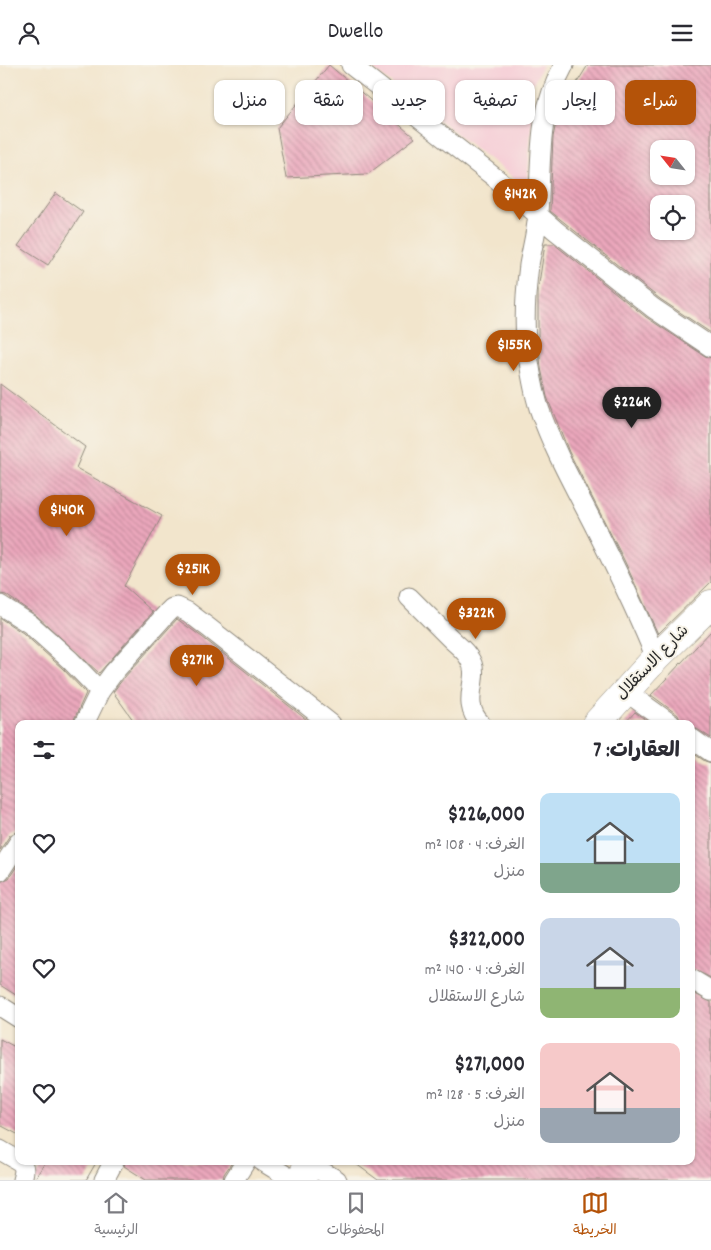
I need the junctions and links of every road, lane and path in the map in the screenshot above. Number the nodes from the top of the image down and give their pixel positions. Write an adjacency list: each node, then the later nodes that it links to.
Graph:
1 (350, 65): 3 (street)
2 (564, 65): 3 (street)
3 (538, 214): 4 (street); 8 (street)
4 (711, 347)
5 (409, 597): 13 (street)
6 (711, 604): 8 (street, شارع الاستقلال)
7 (0, 605): 9 (street)
8 (656, 658): 10 (street, شارع الاستقلال)
9 (100, 691): 11 (street); 12 (street)
10 (625, 691): 14 (street, شارع الاستقلال); 15 (street)
11 (86, 720)
12 (326, 720)
13 (477, 720)
14 (600, 720)
15 (665, 720)
16 (695, 741): 17 (street)
17 (711, 752)
18 (15, 848): 19 (street)
19 (0, 871)
20 (695, 981): 21 (street)
21 (711, 991)
22 (0, 1006): 23 (street)
23 (15, 1015)
24 (0, 1150): 25 (street)
25 (15, 1159)
26 (22, 1165): 31 (street)
27 (112, 1165): 32 (street)
28 (243, 1165): 33 (street)
29 (278, 1165): 30 (street)
30 (303, 1171): 34 (street)
31 (22, 1180)
32 (104, 1180)
33 (234, 1180)
34 (337, 1180)

